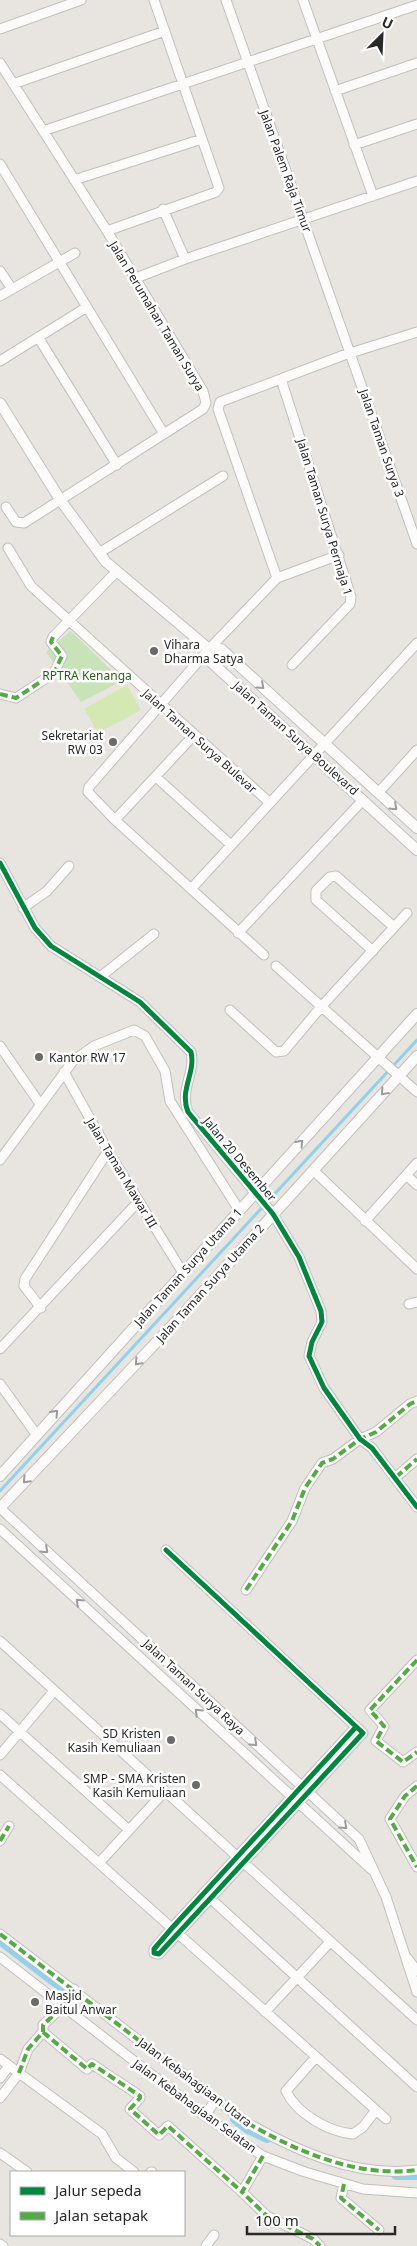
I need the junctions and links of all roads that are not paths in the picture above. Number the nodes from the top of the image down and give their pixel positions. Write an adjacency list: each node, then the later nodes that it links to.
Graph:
1 (81, 0): 6 (street)
2 (154, 0): 7 (street)
3 (226, 0): 9 (street, Jalan Palem Raja Timur)
4 (303, 0): 8 (street)
5 (417, 5): 8 (street)
6 (0, 29)
7 (165, 31): 12 (street); 13 (street)
8 (317, 39): 9 (street); 14 (street)
9 (246, 62): 12 (street); 24 (street, Jalan Palem Raja Timur)
10 (0, 63): 13 (street, Jalan Perumahan Taman Surya)
11 (417, 63): 14 (street)
12 (183, 83): 16 (street); 17 (street)
13 (13, 84): 16 (street, Jalan Perumahan Taman Surya)
14 (335, 91): 18 (street)
15 (417, 124): 18 (street)
16 (44, 131): 20 (street, Jalan Perumahan Taman Surya)
17 (202, 138): 20 (street); 23 (street)
18 (354, 145): 22 (street)
19 (0, 164): 28 (street)
20 (74, 180): 25 (street, Jalan Perumahan Taman Surya)
21 (417, 181): 22 (street)
22 (373, 196): 24 (street)
23 (163, 209): 25 (street); 27 (street)
24 (304, 219): 27 (street); 36 (street, Jalan Palem Raja Timur)
25 (108, 233): 30 (street, Jalan Perumahan Taman Surya)
26 (75, 253): 28 (street)
27 (185, 259): 30 (street)
28 (60, 262): 31 (street); 33 (street)
29 (0, 271): 31 (street)
30 (136, 278): 41 (street, Jalan Perumahan Taman Surya)
31 (12, 289): 32 (street)
32 (0, 296)
33 (87, 307): 35 (street); 41 (street)
34 (417, 332): 37 (street)
35 (38, 337): 38 (street); 42 (street)
36 (347, 342): 37 (street, Jalan Taman Surya 3)
37 (348, 354): 39 (street); 46 (street, Jalan Taman Surya 3)
38 (0, 361)
39 (281, 379): 49 (street, Jalan Taman Surya Permaja 1); 51 (street)
40 (0, 403): 44 (street)
41 (164, 434): 42 (street, Jalan Perumahan Taman Surya)
42 (118, 465): 44 (street, Jalan Perumahan Taman Surya)
43 (223, 476): 48 (street)
44 (60, 501): 45 (street, Jalan Perumahan Taman Surya); 48 (street)
45 (6, 507)
46 (417, 544)
47 (8, 548): 52 (street, Jalan Taman Surya Bulevar)
48 (99, 553): 50 (street)
49 (339, 555): 51 (street); 55 (street, Jalan Taman Surya Permaja 1)
50 (116, 571): 52 (street); 54 (street)
51 (276, 578): 54 (street)
52 (69, 622): 56 (street); 57 (street, Jalan Taman Surya Bulevar)
53 (417, 643): 59 (street)
54 (209, 649): 57 (street); 59 (street, Jalan Taman Surya Boulevard, one-way to 59); 61 (street, Jalan Taman Surya Boulevard)
55 (292, 665)
56 (0, 694)
57 (161, 706): 58 (street, Jalan Taman Surya Bulevar); 66 (street)
58 (194, 735): 62 (street); 65 (street, Jalan Taman Surya Bulevar)
59 (324, 743): 61 (street); 63 (street, Jalan Taman Surya Boulevard)
60 (417, 750): 63 (street)
61 (314, 755): 64 (street, Jalan Taman Surya Boulevard); 65 (street)
62 (156, 776): 66 (street); 68 (street)
63 (379, 792): 67 (street, Jalan Taman Surya Boulevard, one-way to 67)
64 (363, 800): 69 (street, Jalan Taman Surya Boulevard); 76 (street)
65 (270, 803): 68 (street)
66 (115, 820): 72 (street)
67 (417, 828)
68 (231, 845): 72 (street)
69 (417, 850)
70 (0, 863): 73 (street, Jalan 20 Desember)
71 (69, 866): 73 (street)
72 (191, 889): 76 (street)
73 (23, 908): 81 (street, Jalan 20 Desember)
74 (407, 913): 75 (street)
75 (394, 927): 78 (street); 78 (street)
76 (238, 933): 79 (street)
77 (154, 934): 81 (street)
78 (373, 951): 82 (street)
79 (264, 955)
80 (276, 966): 82 (street)
81 (100, 977): 100 (street, Jalan 20 Desember)
82 (321, 1007): 83 (street); 87 (street)
83 (230, 1010)
84 (417, 1014): 87 (street, Jalan Taman Surya Utama 1)
85 (0, 1046): 91 (street)
86 (417, 1056): 89 (street, Jalan Taman Surya Utama 2)
87 (380, 1058): 89 (street); 100 (street, Jalan Taman Surya Utama 1, one-way to 87)
88 (64, 1072): 91 (street); 94 (street, Jalan Taman Mawar III); 102 (street)
89 (396, 1073): 90 (street); 97 (street, Jalan Taman Surya Utama 2, one-way to 97)
90 (417, 1092)
91 (40, 1104): 92 (street)
92 (13, 1141): 93 (street); 95 (street)
93 (0, 1147)
94 (108, 1151): 101 (street, Jalan Taman Mawar III); 107 (street)
95 (0, 1160)
96 (417, 1163): 98 (street)
97 (313, 1170): 103 (street, Jalan Taman Surya Utama 2); 104 (street)
98 (406, 1176): 99 (street); 104 (street)
99 (417, 1185)
100 (257, 1195): 102 (street, Jalan Taman Surya Utama 1); 103 (street, Jalan 20 Desember)
101 (138, 1202): 106 (street, Jalan Taman Mawar III); 107 (street)
102 (239, 1210): 106 (street, Jalan Taman Surya Utama 1)
103 (271, 1211): 112 (street, Jalan 20 Desember); 117 (street, Jalan Taman Surya Utama 2, one-way to 117)
104 (365, 1221): 105 (street)
105 (417, 1268)
106 (182, 1273): 111 (street, Jalan Taman Surya Utama 1, one-way to 106)
107 (42, 1308): 108 (street)
108 (0, 1350)
109 (0, 1384): 111 (street)
110 (417, 1401): 112 (street)
111 (36, 1434): 114 (street, Jalan Taman Surya Utama 1)
112 (360, 1439): 115 (street, Jalan 20 Desember); 120 (street)
113 (417, 1459): 115 (street)
114 (0, 1476)
115 (396, 1477): 116 (street, Jalan 20 Desember)
116 (417, 1507)
117 (0, 1508): 122 (street, Jalan Taman Surya Raya, one-way to 122)
118 (0, 1530): 123 (street, Jalan Taman Surya Raya, one-way to 118)
119 (166, 1550): 134 (street)
120 (246, 1590)
121 (0, 1641): 125 (street)
122 (149, 1646): 123 (street); 130 (street, Jalan Taman Surya Raya, one-way to 130)
123 (139, 1657): 132 (street, Jalan Taman Surya Raya, one-way to 123)
124 (417, 1660): 128 (street)
125 (54, 1691): 127 (street); 135 (street)
126 (0, 1714): 127 (street)
127 (20, 1732): 129 (street); 139 (street)
128 (417, 1752)
129 (0, 1755)
130 (279, 1766): 132 (street); 134 (street, Jalan Taman Surya Raya)
131 (0, 1775): 142 (street)
132 (269, 1777): 136 (street, Jalan Taman Surya Raya)
133 (417, 1786): 143 (street)
134 (305, 1790): 136 (street); 137 (street); 144 (street, Jalan Taman Surya Raya, one-way to 144)
135 (164, 1792): 139 (street); 141 (street)
136 (291, 1797): 137 (street, Jalan Taman Surya Raya); 141 (street)
137 (298, 1804): 141 (street); 144 (street, Jalan Taman Surya Raya)
138 (9, 1826): 140 (street)
139 (129, 1830): 142 (street)
140 (0, 1841)
141 (240, 1861): 145 (street); 146 (street); 148 (street)
142 (99, 1863): 146 (street)
143 (417, 1867)
144 (377, 1875): 149 (street, Jalan Taman Surya Raya)
145 (211, 1899): 146 (street); 152 (street)
146 (175, 1931): 156 (street)
147 (0, 1934): 153 (street, Jalan Kebahagiaan Utara)
148 (330, 1942): 152 (street); 157 (street)
149 (402, 1950): 151 (street); 154 (street, Jalan Taman Surya Raya)
150 (0, 1957): 155 (street, Jalan Kebahagiaan Selatan)
151 (417, 1971)
152 (297, 1978): 156 (street); 164 (street)
153 (73, 1990): 155 (street); 166 (street, Jalan Kebahagiaan Utara)
154 (417, 1992)
155 (64, 2004): 158 (street); 168 (street, Jalan Kebahagiaan Selatan)
156 (266, 2012): 159 (street)
157 (417, 2020)
158 (43, 2032): 162 (street); 176 (street)
159 (316, 2057): 167 (street); 167 (street)
160 (0, 2060): 161 (street)
161 (9, 2066): 162 (street); 163 (street)
162 (19, 2073): 165 (street); 174 (street)
163 (0, 2078)
164 (417, 2087)
165 (0, 2098)
166 (216, 2100): 168 (street); 172 (street, Jalan Kebahagiaan Utara)
167 (376, 2110): 169 (street)
168 (206, 2115): 171 (street, Jalan Kebahagiaan Selatan)
169 (386, 2119)
170 (0, 2153): 173 (street)
171 (263, 2156): 175 (street, Jalan Kebahagiaan Selatan); 176 (street)
172 (417, 2170)
173 (26, 2171)
174 (133, 2171)
175 (344, 2184): 177 (street, Jalan Kebahagiaan Selatan); 178 (street)
176 (242, 2192): 183 (street)
177 (417, 2193)
178 (379, 2230)
179 (214, 2235): 182 (street)
180 (0, 2244): 181 (street)
181 (3, 2246)
182 (206, 2246)
183 (320, 2246)

